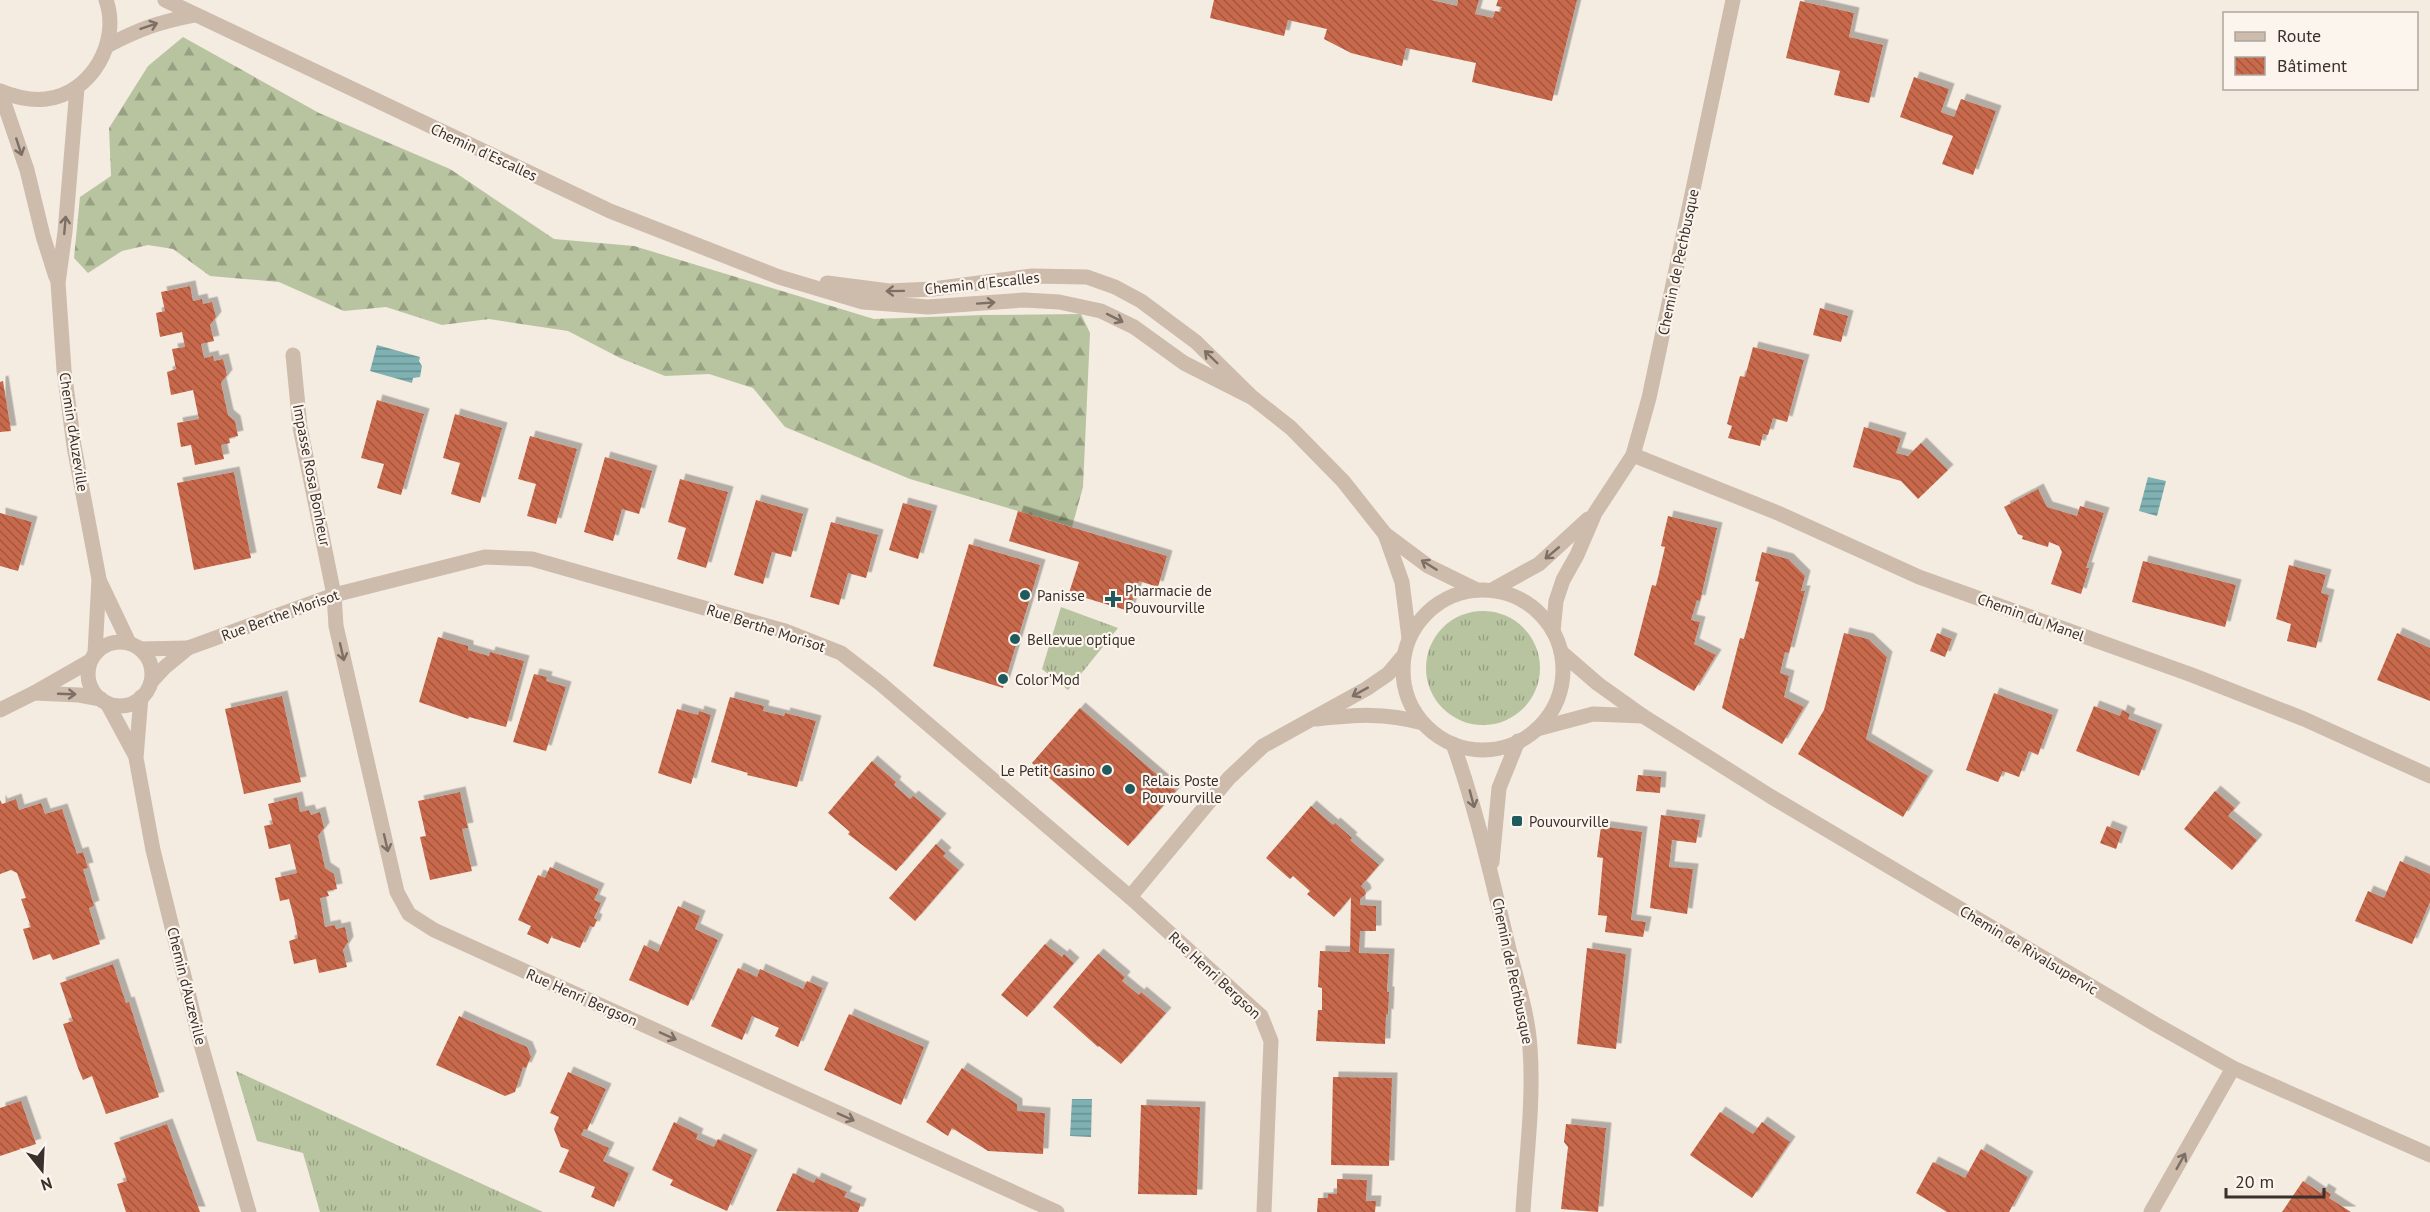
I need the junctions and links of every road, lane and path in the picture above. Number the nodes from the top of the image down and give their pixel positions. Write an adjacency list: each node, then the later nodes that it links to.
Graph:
1 (106, 0): 5 (street)
2 (165, 0): 4 (street, Chemin d'Escalles)
3 (1733, 0): 12 (street, Chemin de Pechbusque)
4 (195, 15): 5 (street, one-way to 4); 8 (street, Chemin d'Escalles)
5 (107, 46): 6 (street)
6 (77, 88): 7 (street); 9 (street, Chemin d'Auzeville, one-way to 6)
7 (0, 91): 9 (street, Chemin d'Auzeville, one-way to 9)
8 (779, 276): 11 (street, Chemin d'Escalles, one-way to 11); 11 (street, Chemin d'Escalles, one-way to 8)
9 (58, 283): 15 (street, Chemin d'Auzeville)
10 (293, 355): 17 (street, Impasse Rosa Bonheur)
11 (1253, 398): 14 (street, Chemin d'Escalles)
12 (1633, 455): 13 (street, Chemin de Pechbusque); 37 (street, Chemin du Manel)
13 (1595, 513): 16 (street, Chemin de Pechbusque, one-way to 16); 18 (street, Chemin de Pechbusque)
14 (1385, 534): 16 (street, Chemin d'Escalles, one-way to 14); 19 (street, Chemin d'Escalles)
15 (99, 579): 20 (street, Chemin d'Auzeville); 24 (street, Chemin d'Auzeville)
16 (1485, 590): 18 (street); 19 (street)
17 (334, 595): 21 (street, Rue Berthe Morisot); 39 (street, Rue Berthe Morisot); 43 (street, Rue Henri Bergson, one-way to 43)
18 (1553, 630): 22 (street)
19 (1409, 638): 23 (street)
20 (134, 646): 21 (street, Rue Berthe Morisot); 24 (street); 25 (street, Chemin d'Auzeville)
21 (188, 648): 25 (street, Rue Berthe Morisot)
22 (1561, 652): 30 (street, Chemin de Rivalsupervic); 33 (street)
23 (1404, 655): 31 (street, one-way to 31); 32 (street)
24 (93, 657): 26 (street); 28 (street, Chemin d'Auzeville)
25 (151, 682): 27 (street, Chemin d'Auzeville)
26 (34, 693): 28 (street, one-way to 28); 29 (street)
27 (141, 697): 28 (street); 36 (street, Chemin d'Auzeville)
28 (104, 701): 36 (street, Chemin d'Auzeville)
29 (0, 710)
30 (1643, 716): 33 (street, Chemin de Rivalsupervic); 40 (street, Chemin de Rivalsupervic)
31 (1307, 720): 32 (street); 39 (street)
32 (1423, 723): 35 (street)
33 (1536, 729): 34 (street)
34 (1518, 741): 35 (street); 38 (street, Chemin de Pechbusque)
35 (1453, 744): 38 (street, Chemin de Pechbusque, one-way to 38)
36 (136, 758): 42 (street, Chemin d'Auzeville)
37 (2430, 776)
38 (1491, 874): 45 (street, Chemin de Pechbusque)
39 (1130, 897): 44 (street, Rue Henri Bergson)
40 (2233, 1068): 41 (street, Chemin de Rivalsupervic); 46 (street, one-way to 40)
41 (2430, 1155)
42 (249, 1212)
43 (1057, 1212)
44 (1264, 1212)
45 (1523, 1212)
46 (2151, 1212)

